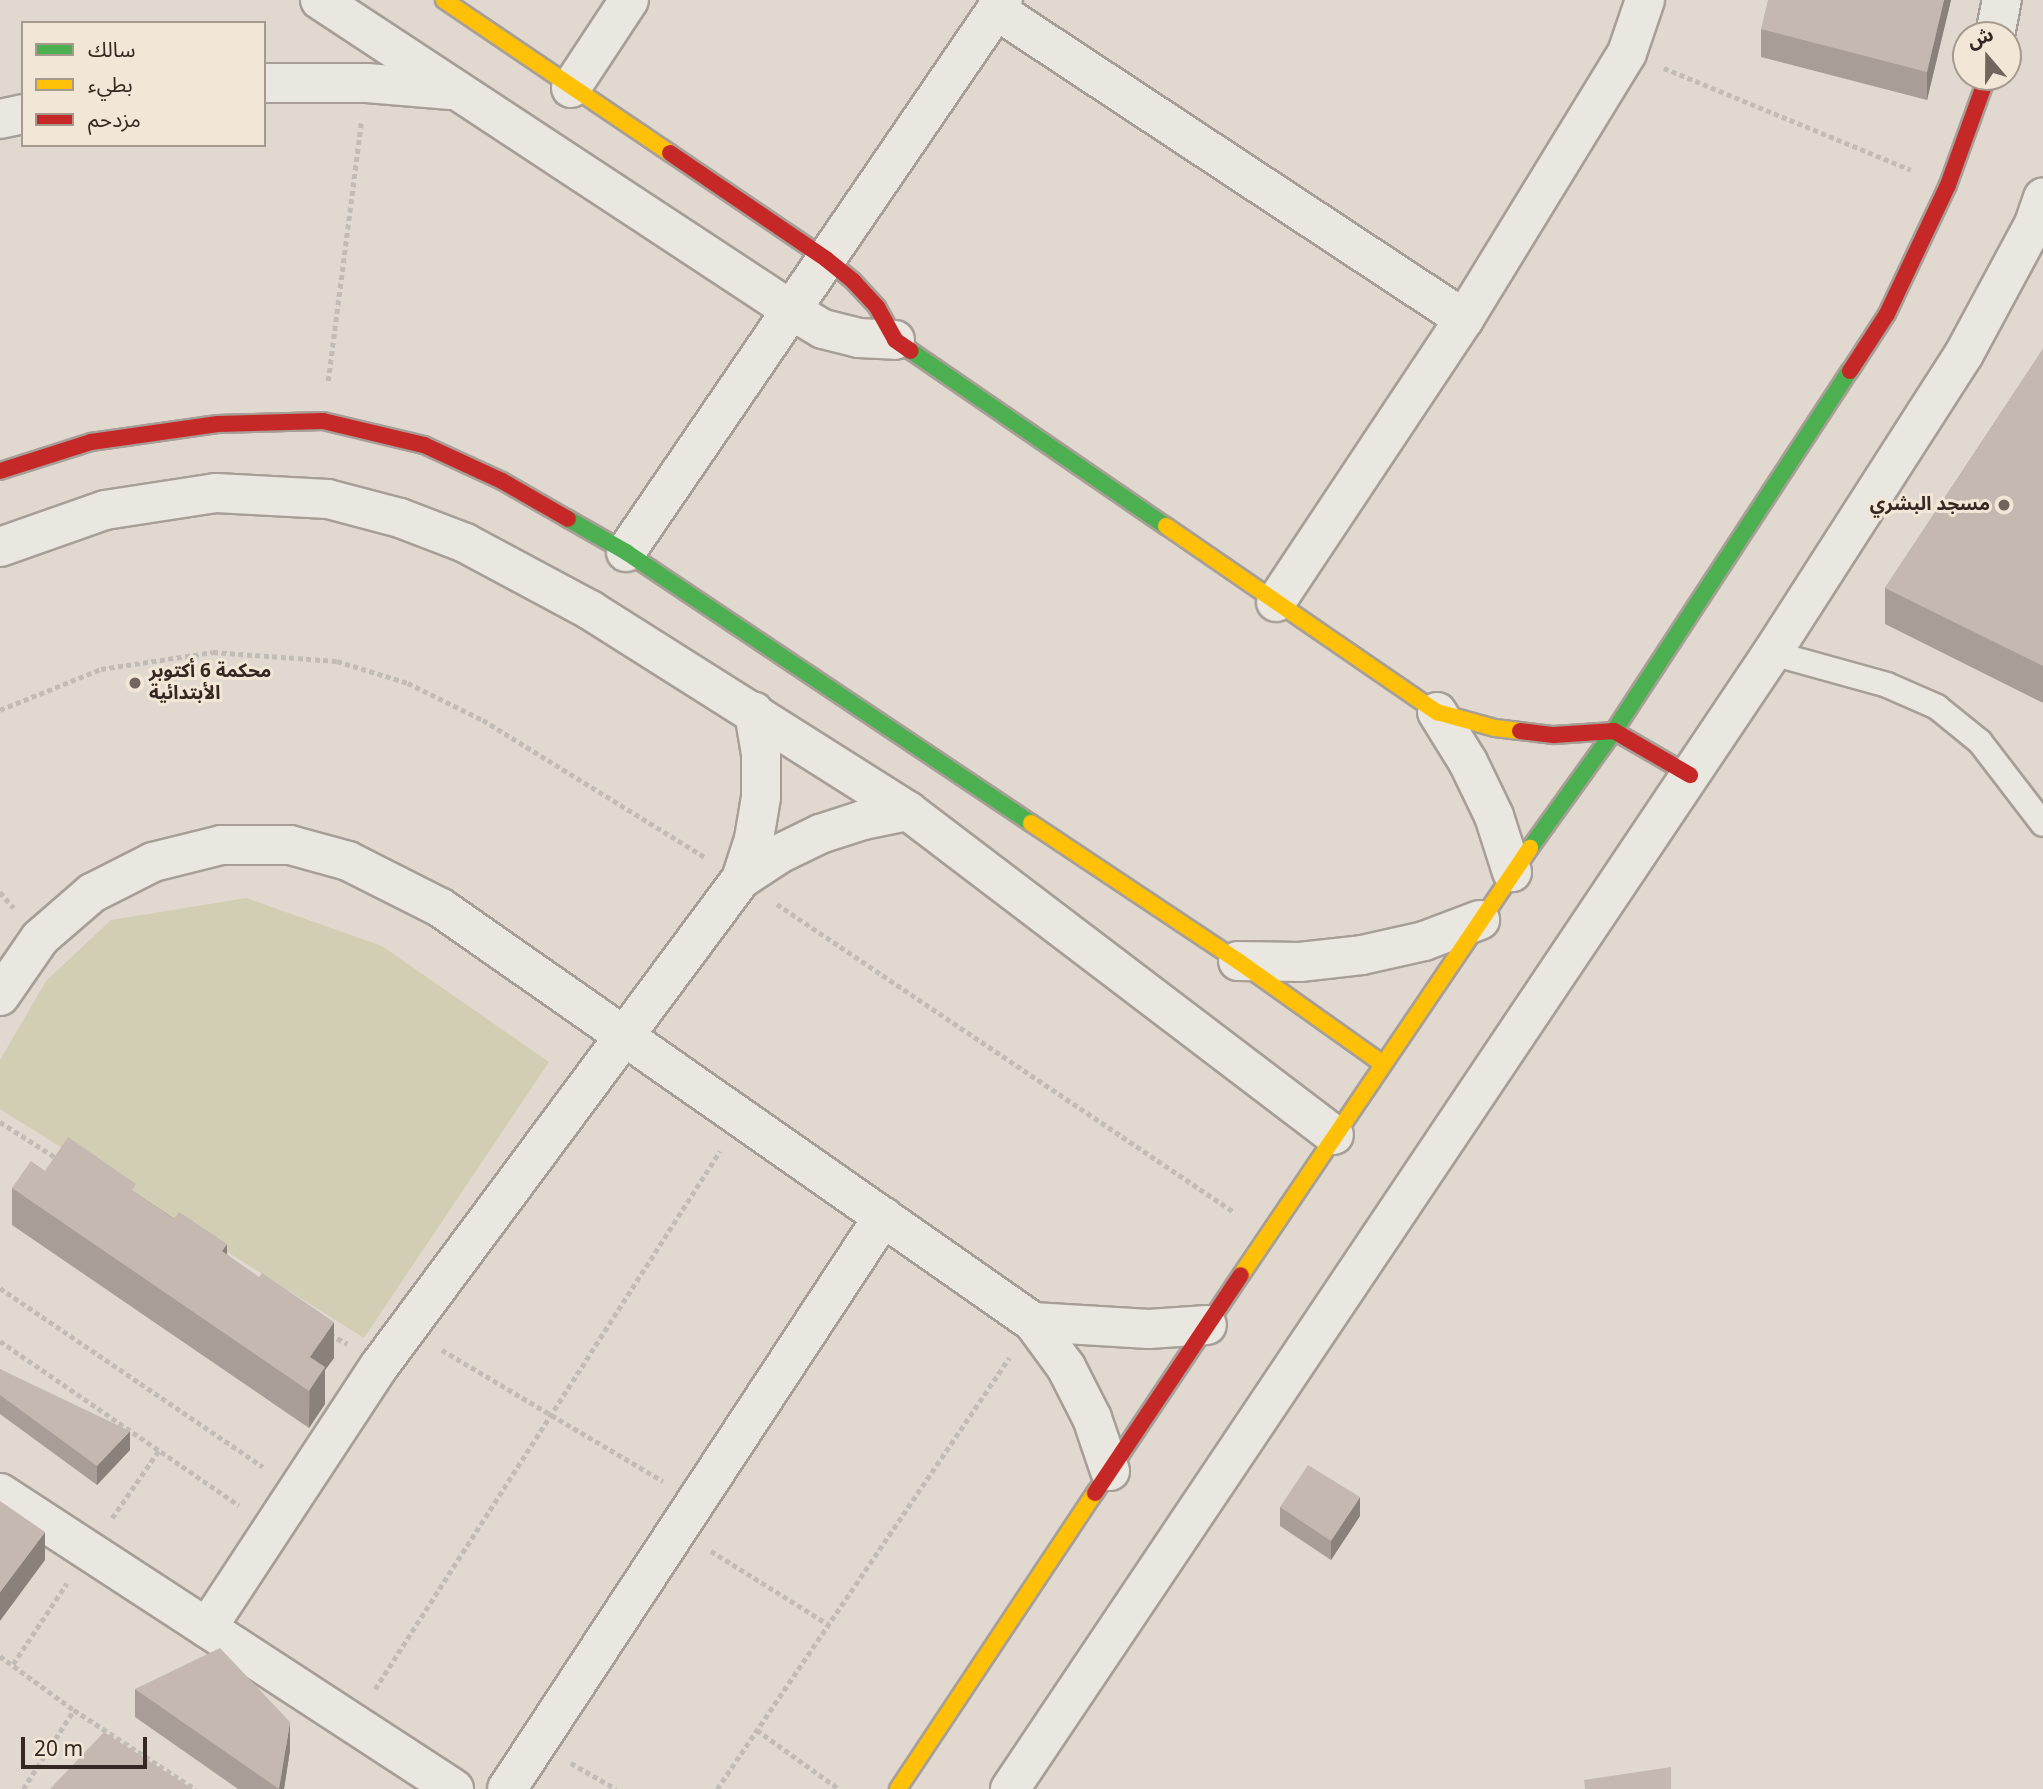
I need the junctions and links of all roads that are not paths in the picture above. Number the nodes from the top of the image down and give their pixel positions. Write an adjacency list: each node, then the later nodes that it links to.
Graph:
1 (320, 0): 10 (street)
2 (444, 0): 9 (street)
3 (629, 0): 9 (street)
4 (1645, 0): 17 (street)
5 (2001, 0): 7 (street)
6 (999, 5): 15 (street); 17 (street)
7 (1997, 21)
8 (266, 83): 10 (street)
9 (572, 88): 15 (street)
10 (455, 90): 16 (street)
11 (1982, 91): 26 (street)
12 (21, 114): 13 (street)
13 (0, 119)
14 (2043, 198): 23 (street)
15 (825, 259): 16 (street); 18 (street)
16 (791, 310): 18 (street); 21 (street)
17 (1464, 319): 22 (street)
18 (895, 340): 22 (street)
19 (0, 471): 21 (street)
20 (0, 547): 24 (street)
21 (626, 552): 33 (street)
22 (1276, 602): 25 (street)
23 (1772, 653): 27 (street); 29 (lane)
24 (754, 712): 28 (street); 31 (street)
25 (1437, 712): 26 (street); 30 (street)
26 (1614, 731): 27 (street); 30 (street)
27 (1689, 775): 47 (street)
28 (908, 811): 31 (street); 37 (street)
29 (2043, 824)
30 (1512, 872): 32 (street)
31 (741, 879): 35 (street)
32 (1480, 920): 33 (street); 36 (street)
33 (1238, 961): 36 (street)
34 (0, 996): 35 (street)
35 (624, 1037): 38 (street); 43 (street)
36 (1383, 1064): 37 (street)
37 (1334, 1135): 40 (street)
38 (883, 1217): 39 (street); 45 (street)
39 (1033, 1322): 40 (street); 41 (street)
40 (1207, 1325): 41 (street)
41 (1110, 1471): 46 (street)
42 (0, 1493): 43 (street)
43 (207, 1628): 44 (street)
44 (454, 1789)
45 (507, 1789)
46 (898, 1789)
47 (1010, 1789)

